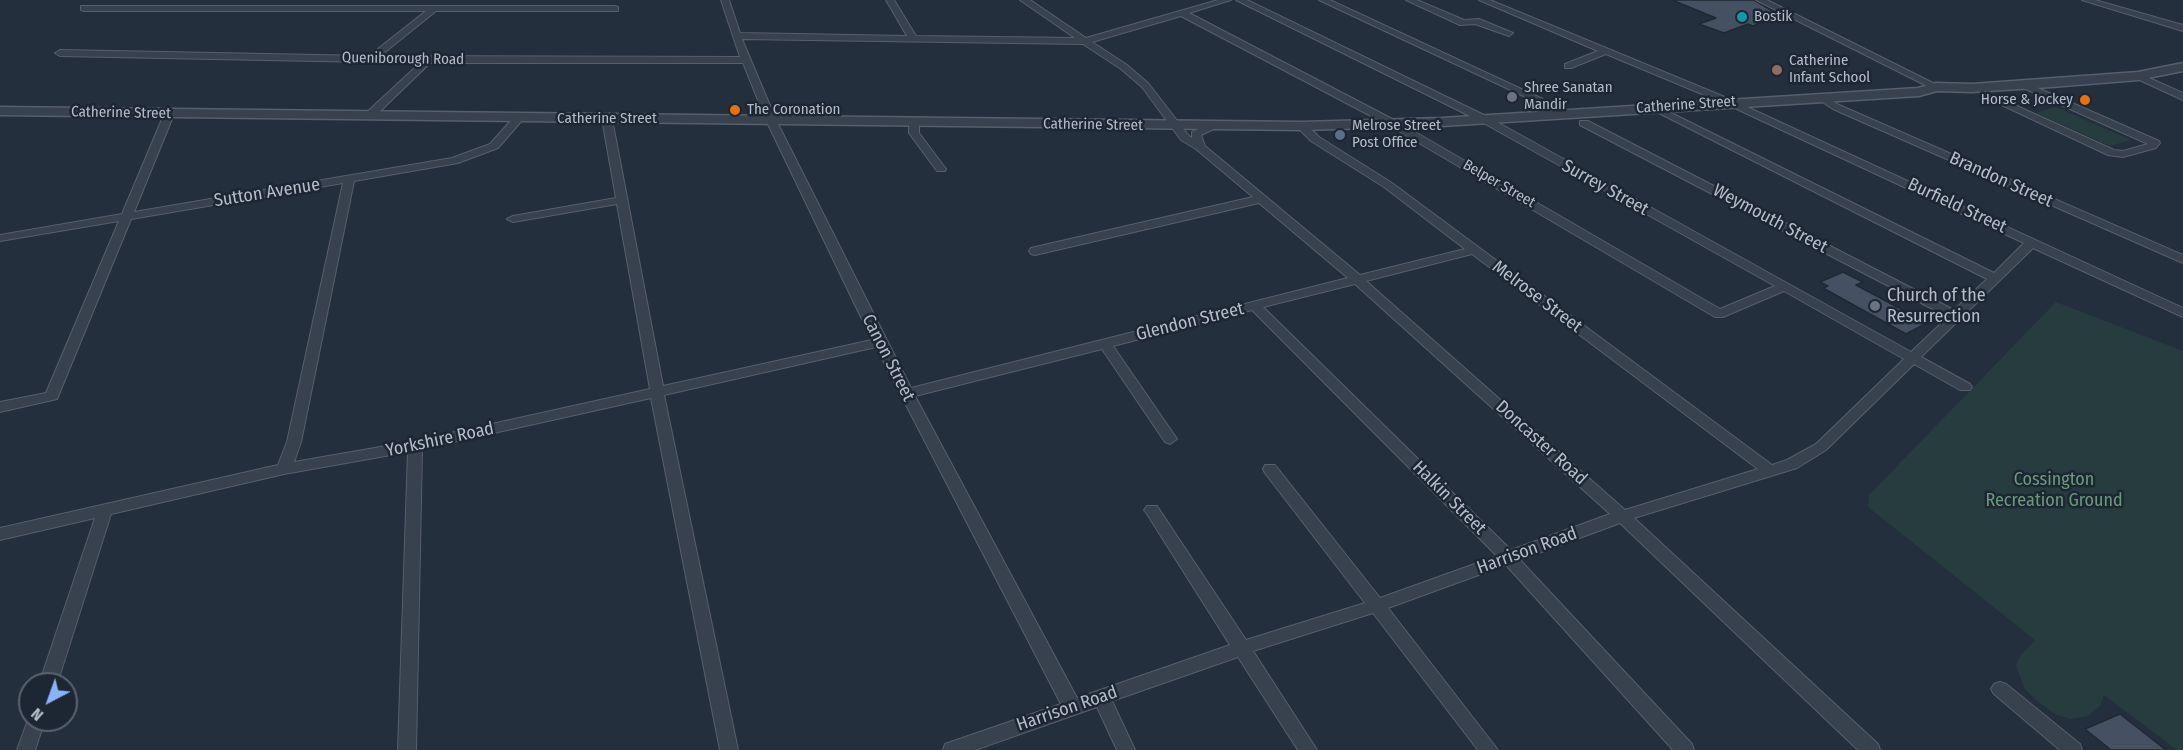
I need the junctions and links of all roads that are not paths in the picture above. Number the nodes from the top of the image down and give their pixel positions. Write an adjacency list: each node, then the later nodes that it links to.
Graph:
1 (725, 0): 18 (street, Canon Street)
2 (890, 0): 19 (street)
3 (1024, 0): 20 (street, Doncaster Road)
4 (1227, 0): 11 (street)
5 (1240, 0): 44 (street, Surrey Street)
6 (1323, 0): 40 (street)
7 (1410, 0): 17 (street)
8 (1483, 0): 21 (street, Burfield Street)
9 (1760, 0): 30 (street)
10 (2086, 0): 16 (street)
11 (1214, 1): 15 (street)
12 (84, 8): 13 (street)
13 (434, 9): 14 (street); 23 (street)
14 (615, 9)
15 (1182, 13): 20 (street); 48 (street, Belper Street)
16 (2183, 28)
17 (1509, 33)
18 (736, 36): 19 (street); 25 (street, Canon Street)
19 (913, 39): 20 (street)
20 (1084, 41): 49 (street, Doncaster Road)
21 (1607, 51): 26 (street); 36 (street, Burfield Street)
22 (60, 53): 23 (street, Queniborough Road)
23 (372, 58): 24 (street, Queniborough Road)
24 (428, 60): 25 (street, Queniborough Road); 41 (street)
25 (746, 60): 45 (street, Canon Street)
26 (1568, 66)
27 (2183, 67): 28 (street, Catherine Street)
28 (2138, 76): 29 (street, Catherine Street); 32 (street)
29 (2024, 85): 30 (street, Catherine Street); 35 (street)
30 (1936, 87): 33 (street, Catherine Street)
31 (2183, 90): 32 (street)
32 (2171, 92): 34 (street)
33 (1821, 97): 36 (street, Catherine Street); 63 (street, Brandon Street)
34 (2183, 97)
35 (1994, 99)
36 (1729, 102): 37 (street, Catherine Street); 60 (street, Burfield Street)
37 (1652, 107): 40 (street, Catherine Street); 64 (street)
38 (0, 111): 39 (street, Catherine Street)
39 (169, 114): 41 (street, Catherine Street); 57 (street)
40 (1570, 114): 44 (street, Catherine Street)
41 (369, 116): 42 (street, Catherine Street)
42 (519, 118): 43 (street, Catherine Street); 54 (street, Sutton Avenue)
43 (607, 119): 45 (street, Catherine Street); 56 (street)
44 (1484, 119): 48 (street, Catherine Street); 66 (street, Surrey Street)
45 (771, 120): 46 (street, Catherine Street); 70 (street, Canon Street)
46 (914, 122): 49 (street, Catherine Street); 53 (street)
47 (1584, 123): 69 (street, Weymouth Street)
48 (1394, 124): 51 (street, Catherine Street); 66 (street, Belper Street)
49 (1178, 126): 50 (street, Catherine Street); 52 (street, Doncaster Road)
50 (1212, 126): 51 (street, Catherine Street); 52 (street)
51 (1302, 126): 61 (street, Melrose Street)
52 (1200, 147): 55 (street, Doncaster Road)
53 (941, 169)
54 (349, 179): 57 (street, Sutton Avenue); 79 (street)
55 (1262, 199): 62 (street); 65 (street, Doncaster Road)
56 (621, 200): 58 (street); 74 (street)
57 (126, 216): 59 (street, Sutton Avenue); 76 (street)
58 (513, 219)
59 (0, 238)
60 (2032, 242): 64 (street, Harrison Road); 68 (street, Burfield Street)
61 (1474, 250): 65 (street, Glendon Street); 81 (street, Melrose Street)
62 (1035, 251)
63 (2183, 259)
64 (1995, 278): 69 (street, Harrison Road)
65 (1358, 280): 67 (street, Glendon Street); 84 (street, Doncaster Road)
66 (1783, 287): 72 (street, Surrey Street)
67 (1255, 306): 71 (street, Glendon Street); 86 (street, Halkin Street)
68 (2183, 313)
69 (1956, 316): 72 (street, Harrison Road)
70 (880, 342): 74 (street, Yorkshire Road); 75 (street, Canon Street)
71 (1105, 344): 75 (street, Glendon Street); 77 (street)
72 (1914, 358): 73 (street, Surrey Street); 81 (street, Harrison Road)
73 (1965, 387)
74 (657, 392): 78 (street, Yorkshire Road); 96 (street)
75 (906, 394): 92 (street, Canon Street)
76 (0, 407)
77 (1170, 439)
78 (415, 446): 79 (street, Yorkshire Road); 95 (street)
79 (284, 469): 82 (street, Yorkshire Road)
80 (1270, 469): 87 (street)
81 (1770, 471): 84 (street, Harrison Road)
82 (105, 510): 85 (street, Yorkshire Road); 89 (street)
83 (1152, 510): 88 (street)
84 (1622, 516): 86 (street, Harrison Road); 102 (street, Doncaster Road)
85 (0, 534)
86 (1509, 558): 87 (street, Harrison Road); 101 (street, Halkin Street)
87 (1376, 606): 88 (street, Harrison Road); 100 (street)
88 (1242, 648): 91 (street, Harrison Road); 99 (street)
89 (52, 672)
90 (2000, 689): 103 (street)
91 (1101, 697): 92 (street, Harrison Road); 98 (street)
92 (1072, 707): 97 (street, Harrison Road)
93 (32, 732): 94 (street)
94 (26, 750)
95 (407, 750)
96 (729, 750)
97 (952, 750)
98 (1126, 750)
99 (1308, 750)
100 (1490, 750)
101 (1684, 750)
102 (1871, 750)
103 (2073, 750)

